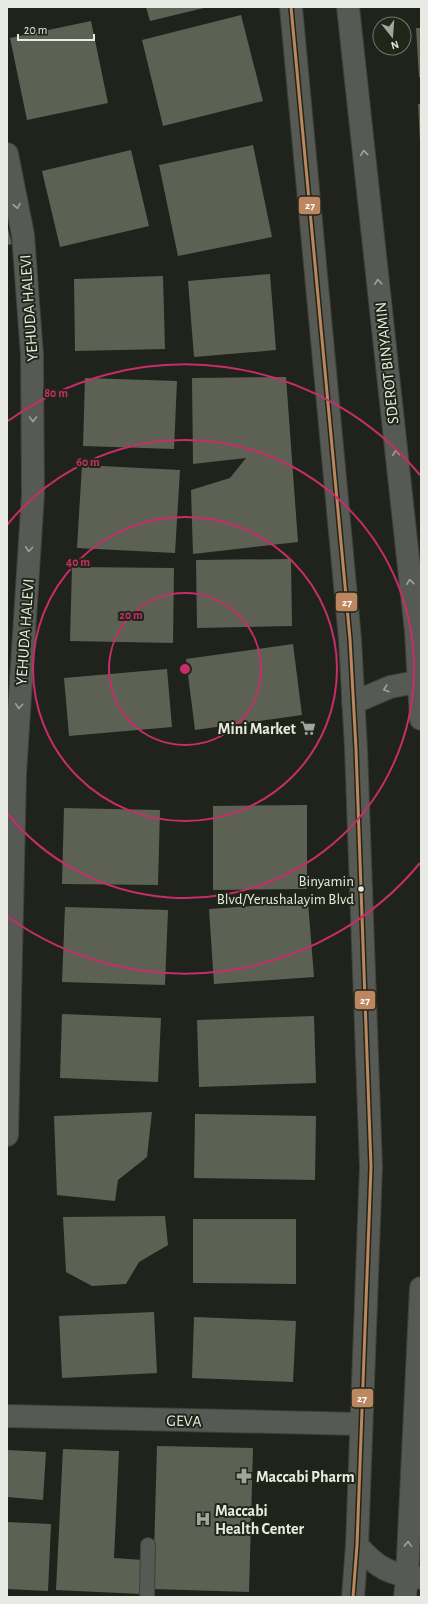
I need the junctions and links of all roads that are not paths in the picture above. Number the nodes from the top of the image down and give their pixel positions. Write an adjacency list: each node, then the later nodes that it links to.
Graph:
1 (291, 7): 6 (main road)
2 (348, 7): 4 (main road, SDEROT BINYAMIN, one-way to 2)
3 (7, 154): 8 (main road, YEHUDA HALEVI, one-way to 8)
4 (417, 616): 5 (main road, SDEROT BINYAMIN)
5 (420, 681): 6 (main road, one-way to 6); 7 (main road, SDEROT BINYAMIN)
6 (353, 703): 11 (main road)
7 (421, 719)
8 (7, 1135)
9 (421, 1288): 14 (main road, one-way to 9)
10 (7, 1416): 11 (main road, GEVA)
11 (361, 1424): 13 (main road)
12 (148, 1544): 16 (lane)
13 (356, 1545): 14 (main road); 15 (main road)
14 (411, 1584)
15 (354, 1588): 17 (main road)
16 (147, 1597)
17 (341, 1597)

